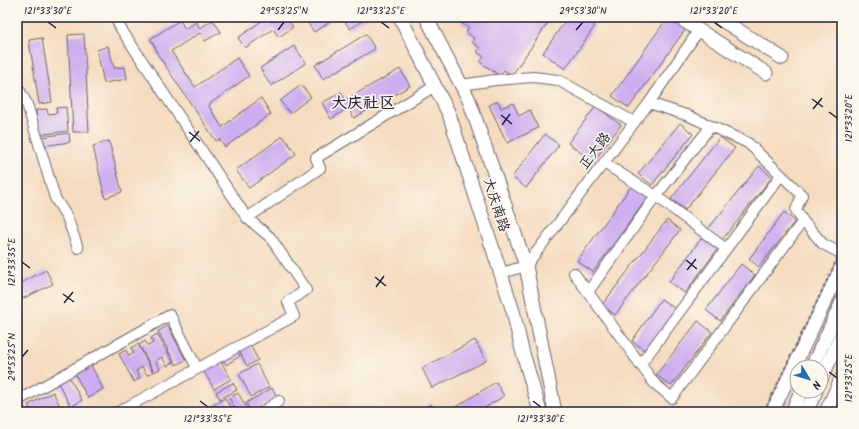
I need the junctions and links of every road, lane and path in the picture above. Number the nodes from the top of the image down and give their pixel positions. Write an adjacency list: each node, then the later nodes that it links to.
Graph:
1 (114, 17): 18 (street)
2 (400, 17): 11 (main road, 大庆南路)
3 (426, 17): 9 (main road, 大庆南路)
4 (678, 17): 6 (main road)
5 (717, 17): 7 (main road)
6 (699, 30): 8 (main road); 12 (street, 正大路)
7 (782, 58)
8 (766, 73)
9 (461, 85): 13 (street); 24 (main road, 大庆南路)
10 (17, 86): 20 (street)
11 (435, 86): 18 (street); 26 (main road, 大庆南路)
12 (649, 103): 13 (street, 正大路); 14 (street)
13 (634, 122): 15 (street, 正大路)
14 (711, 126): 16 (street); 17 (street)
15 (604, 163): 17 (street); 24 (street, 正大路)
16 (781, 175): 19 (street); 21 (street)
17 (656, 196): 21 (street); 28 (street)
18 (246, 218): 35 (street)
19 (803, 221): 23 (street); 34 (street)
20 (78, 248)
21 (726, 249): 34 (street)
22 (842, 249): 46 (path, bridge)
23 (842, 254)
24 (526, 266): 26 (street); 45 (main road, 大庆南路)
25 (842, 266): 47 (main road)
26 (501, 273): 31 (main road, 大庆南路)
27 (574, 273): 28 (street)
28 (588, 292): 34 (street)
29 (842, 302): 32 (main road)
30 (842, 334): 33 (main road)
31 (521, 346): 43 (main road); 44 (main road, 大庆南路)
32 (816, 359)
33 (829, 362)
34 (640, 365)
35 (197, 368): 39 (street); 41 (street)
36 (842, 377): 50 (main road)
37 (798, 399): 48 (main road)
38 (812, 399): 49 (main road)
39 (17, 401)
40 (279, 401): 42 (street)
41 (118, 412)
42 (262, 412)
43 (531, 412)
44 (540, 412)
45 (555, 412)
46 (764, 412)
47 (772, 412)
48 (792, 412)
49 (806, 412)
50 (826, 412)

